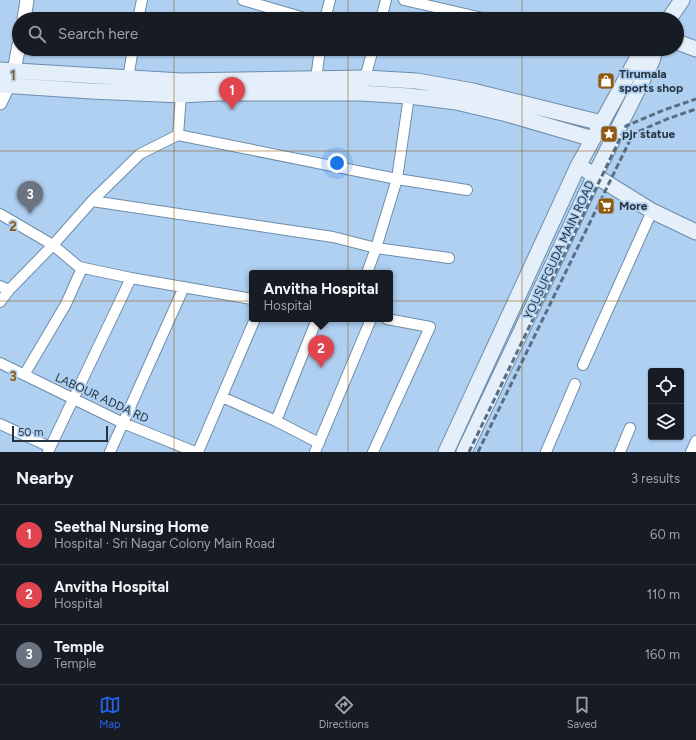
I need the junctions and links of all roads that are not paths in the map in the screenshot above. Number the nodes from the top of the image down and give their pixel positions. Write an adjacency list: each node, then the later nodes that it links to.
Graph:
1 (28, 0): 8 (street)
2 (142, 0): 9 (street)
3 (243, 0): 10 (street)
4 (330, 0): 11 (street)
5 (386, 0): 12 (street)
6 (404, 0): 13 (street)
7 (682, 0): 14 (main road)
8 (25, 12)
9 (139, 12)
10 (284, 12)
11 (327, 12)
12 (383, 12)
13 (456, 12)
14 (674, 12)
15 (684, 45): 16 (main road)
16 (696, 49)
17 (14, 56): 23 (street)
18 (132, 56): 24 (street)
19 (319, 56): 27 (street)
20 (371, 56): 25 (street)
21 (638, 56): 31 (main road, YOUSUFGUDA MAIN ROAD)
22 (653, 56): 35 (main road, YOUSUFGUDA MAIN ROAD)
23 (7, 70): 24 (main road)
24 (128, 78): 27 (main road)
25 (365, 78): 27 (main road); 31 (main road)
26 (4, 85): 28 (main road); 30 (street)
27 (315, 86): 28 (main road); 29 (main road)
28 (181, 95): 32 (street)
29 (409, 96): 33 (main road); 36 (street)
30 (0, 102)
31 (602, 123): 33 (main road, YOUSUFGUDA MAIN ROAD)
32 (178, 135): 36 (street); 38 (street)
33 (593, 139): 34 (main road, YOUSUFGUDA MAIN ROAD)
34 (578, 166): 35 (main road); 73 (main road, YOUSUFGUDA MAIN ROAD)
35 (595, 175): 39 (main road); 74 (main road, YOUSUFGUDA MAIN ROAD)
36 (397, 179): 37 (street); 43 (street)
37 (467, 190)
38 (92, 202): 42 (street); 43 (street)
39 (652, 211): 41 (main road); 57 (street)
40 (0, 214): 42 (street)
41 (696, 232)
42 (53, 245): 45 (street); 49 (street)
43 (376, 248): 44 (street); 46 (street)
44 (449, 258)
45 (82, 268): 47 (street); 58 (street)
46 (368, 270)
47 (132, 278): 48 (street); 61 (street)
48 (184, 287): 50 (street); 63 (street)
49 (5, 288): 51 (street)
50 (249, 299)
51 (0, 302)
52 (393, 320): 72 (street)
53 (254, 322): 60 (street)
54 (316, 322): 62 (street)
55 (370, 322): 67 (street)
56 (0, 363): 58 (street, LABOUR ADDA RD)
57 (582, 365)
58 (24, 375): 61 (street, LABOUR ADDA RD)
59 (575, 384): 75 (street)
60 (222, 398): 62 (street); 71 (street)
61 (74, 399): 63 (street, LABOUR ADDA RD); 68 (street)
62 (276, 421): 67 (street)
63 (123, 423): 69 (street); 70 (street, LABOUR ADDA RD)
64 (0, 424): 68 (street)
65 (630, 428): 76 (street)
66 (696, 441): 77 (street)
67 (317, 447)
68 (49, 450)
69 (110, 452)
70 (195, 452)
71 (198, 452)
72 (373, 452)
73 (446, 452)
74 (464, 452)
75 (546, 452)
76 (620, 452)
77 (691, 452)

